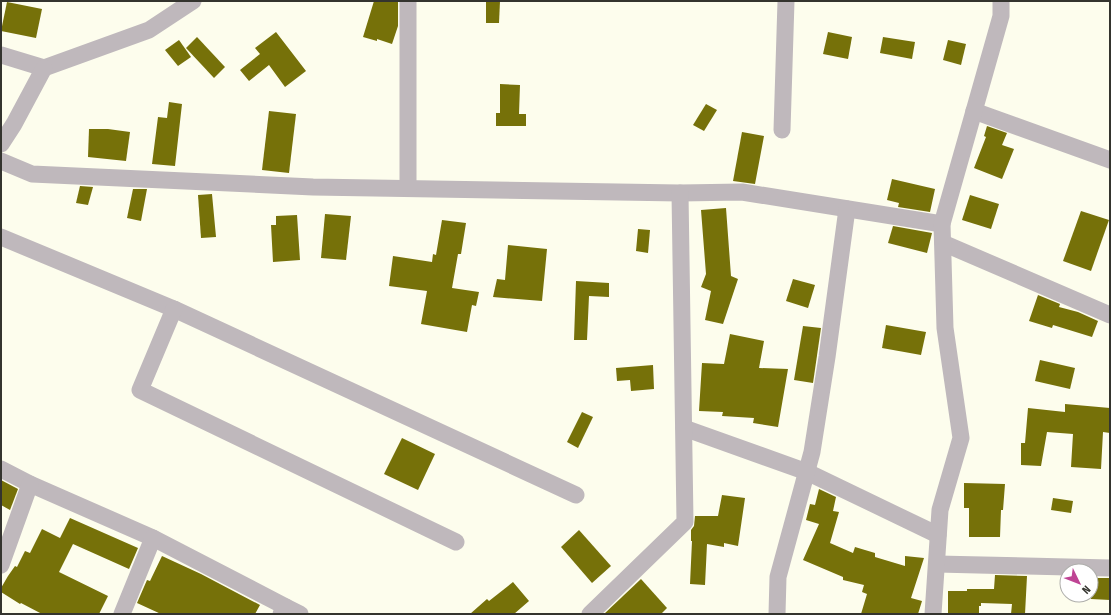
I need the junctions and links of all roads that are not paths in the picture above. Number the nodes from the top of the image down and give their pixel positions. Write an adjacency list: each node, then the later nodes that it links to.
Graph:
1 (193, 1): 6 (street)
2 (408, 1): 12 (street)
3 (786, 1): 8 (street)
4 (1001, 1): 7 (street)
5 (1, 55): 6 (street)
6 (44, 68): 9 (street)
7 (974, 111): 10 (street); 15 (street)
8 (782, 130)
9 (1, 144)
10 (1110, 160)
11 (1, 161): 12 (street)
12 (408, 188): 13 (street)
13 (680, 193): 14 (street); 20 (street)
14 (847, 209): 15 (street); 22 (street)
15 (942, 224): 17 (street)
16 (1, 237): 18 (street)
17 (943, 243): 19 (street); 25 (street)
18 (174, 309): 24 (street); 27 (street)
19 (1110, 315)
20 (684, 428): 22 (street); 33 (street)
21 (1, 469): 23 (street)
22 (807, 472): 25 (street); 34 (street)
23 (30, 484): 26 (street); 29 (street)
24 (576, 495)
25 (938, 535): 28 (street)
26 (154, 538): 31 (street); 32 (street)
27 (456, 542)
28 (937, 564): 30 (street); 35 (street)
29 (1, 566)
30 (1110, 568)
31 (289, 612)
32 (122, 614)
33 (590, 614)
34 (777, 614)
35 (933, 614)

